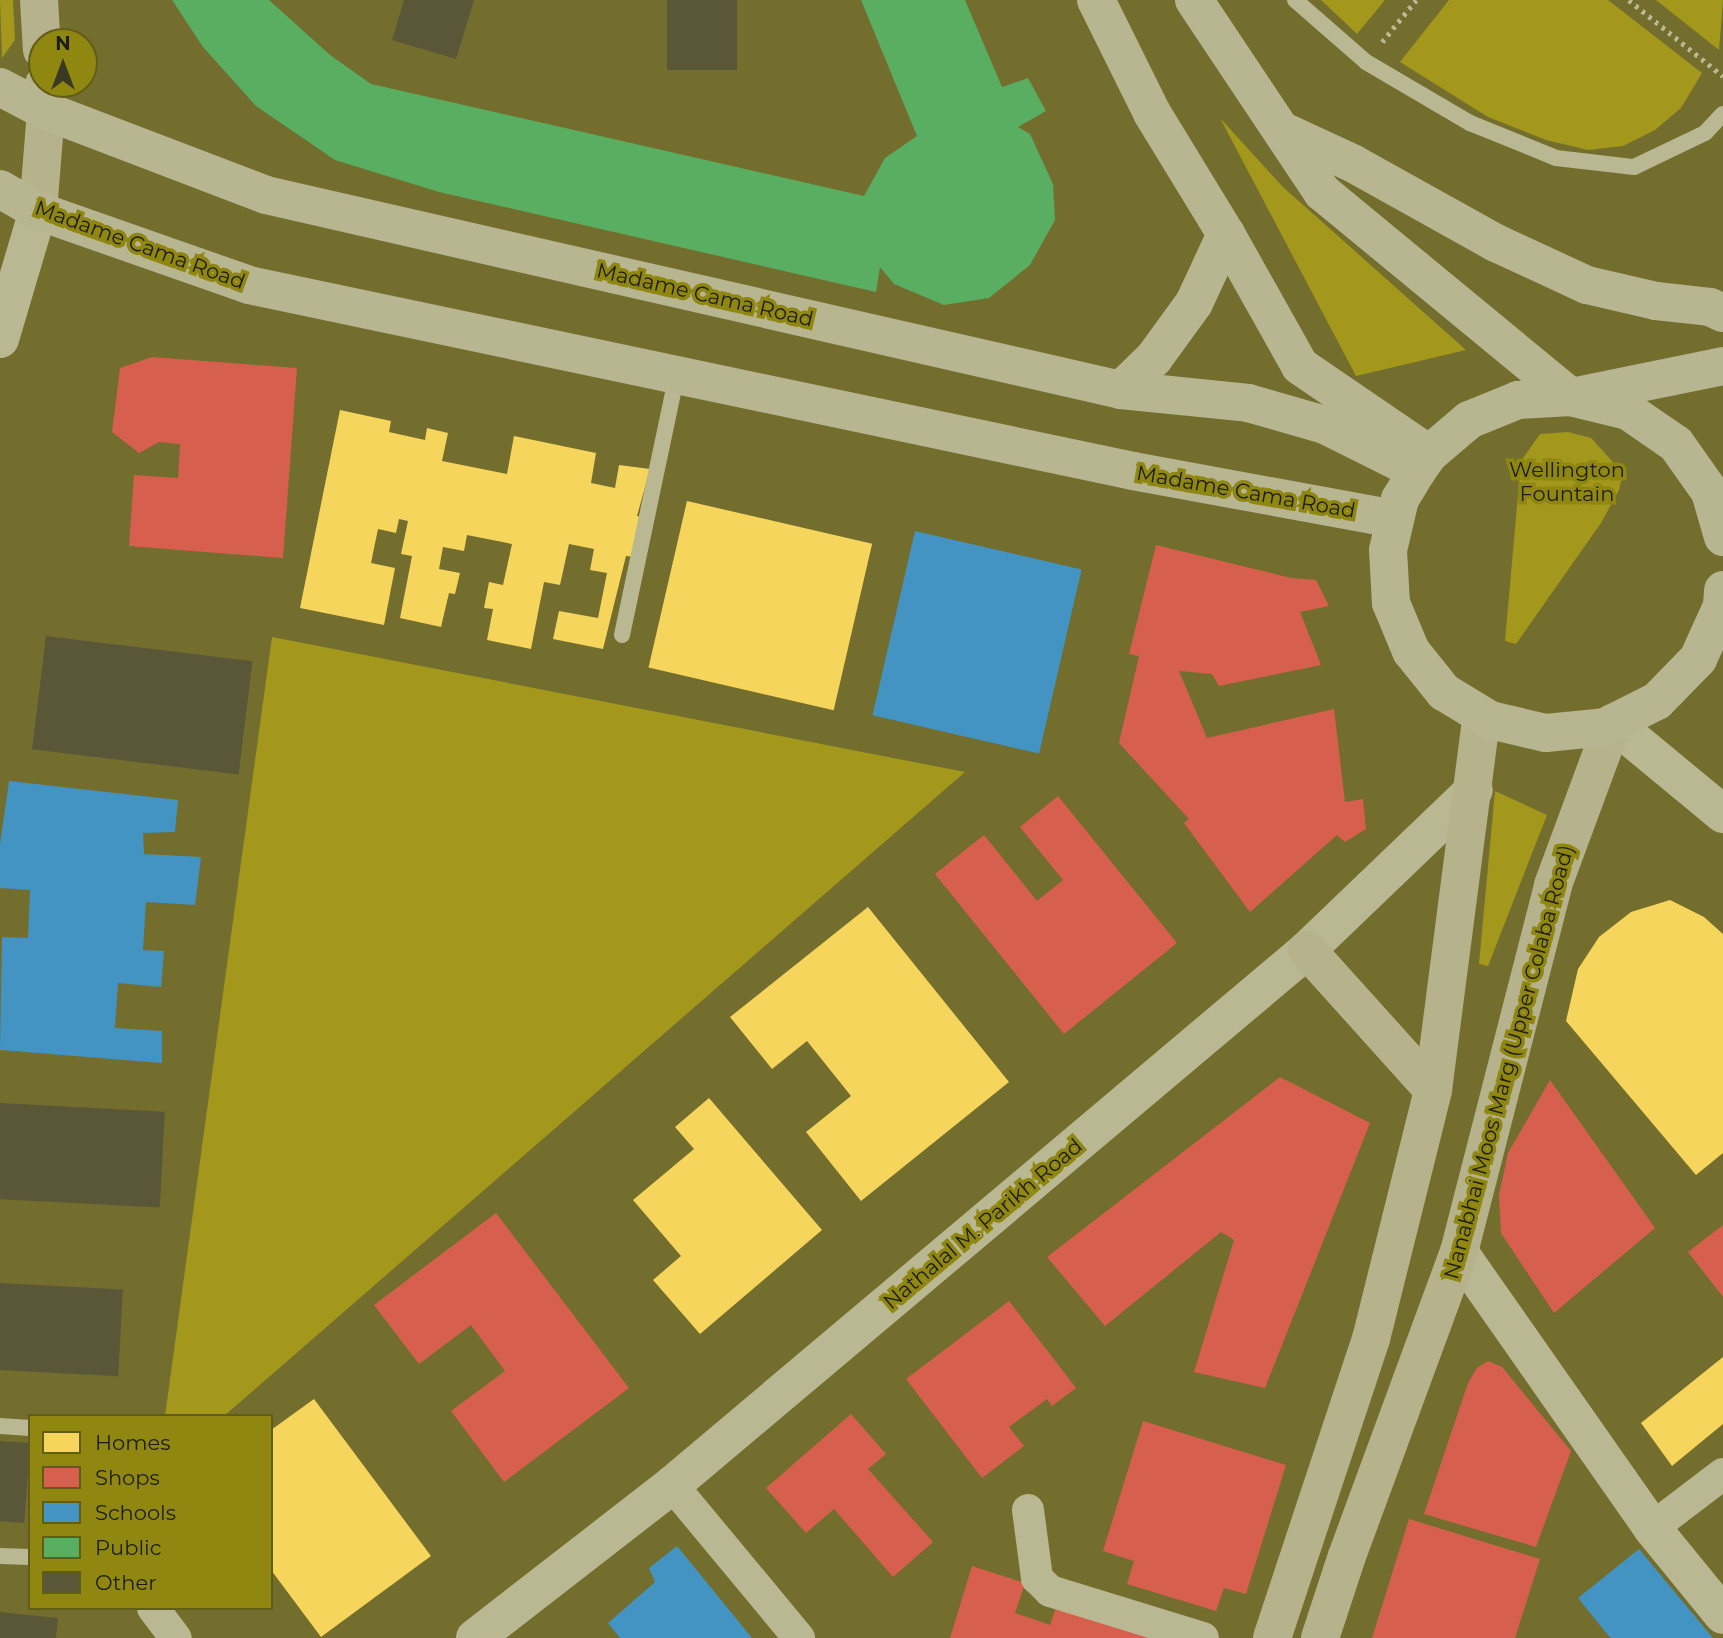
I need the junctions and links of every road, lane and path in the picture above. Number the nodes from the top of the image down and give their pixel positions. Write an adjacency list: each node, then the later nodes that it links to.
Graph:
1 (38, 0): 7 (main road)
2 (1096, 0): 18 (main road)
3 (1194, 0): 15 (main road)
4 (1295, 0): 8 (lane)
5 (1416, 0): 8 (path)
6 (1629, 0): 9 (path)
7 (40, 28)
8 (1366, 62): 14 (lane)
9 (1723, 76)
10 (0, 87): 11 (main road, Madame Cama Road)
11 (28, 93)
12 (45, 98): 17 (main road)
13 (47, 98): 23 (main road, Madame Cama Road)
14 (1723, 114)
15 (1283, 131): 19 (main road); 24 (main road)
16 (0, 189): 17 (main road, Madame Cama Road)
17 (38, 211): 20 (street); 22 (main road, Madame Cama Road)
18 (1226, 234): 23 (main road); 25 (main road)
19 (1723, 313)
20 (0, 339)
21 (1723, 366): 24 (main road)
22 (677, 375): 26 (main road, Madame Cama Road); 29 (lane)
23 (1121, 390): 25 (main road, Madame Cama Road)
24 (1571, 397): 25 (main road); 27 (main road)
25 (1423, 463): 26 (main road)
26 (1395, 520): 30 (main road)
27 (1723, 537)
28 (1723, 591): 31 (main road)
29 (622, 635)
30 (1482, 715): 31 (main road); 32 (main road)
31 (1613, 723): 33 (street); 36 (main road, Nanabhai Moos Marg (Upper Colaba Road))
32 (1474, 790): 34 (street, Nathalal M. Parikh Road); 35 (main road)
33 (1723, 814)
34 (1307, 950): 35 (main road); 40 (street, Nathalal M. Parikh Road)
35 (1433, 1090): 51 (main road)
36 (1459, 1252): 42 (street); 52 (main road, Nanabhai Moos Marg (Upper Colaba Road))
37 (0, 1426): 38 (lane)
38 (28, 1428)
39 (1723, 1474): 42 (street)
40 (672, 1485): 48 (street, Nathalal M. Parikh Road); 49 (street)
41 (1028, 1510): 50 (street)
42 (1652, 1528): 46 (street)
43 (0, 1556): 44 (lane)
44 (28, 1557)
45 (155, 1610): 47 (street)
46 (1723, 1615)
47 (176, 1638)
48 (475, 1638)
49 (799, 1638)
50 (1203, 1638)
51 (1272, 1638)
52 (1320, 1638)

